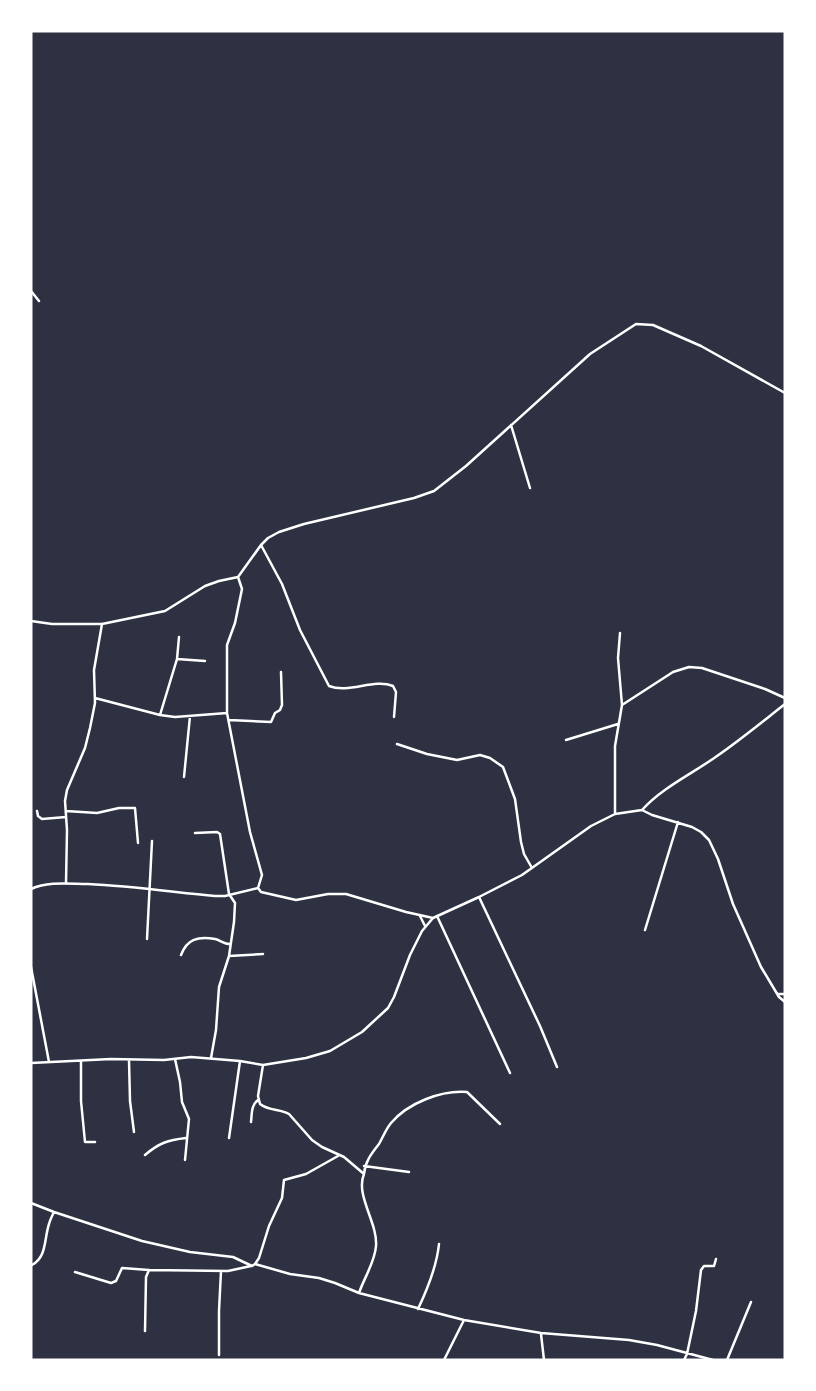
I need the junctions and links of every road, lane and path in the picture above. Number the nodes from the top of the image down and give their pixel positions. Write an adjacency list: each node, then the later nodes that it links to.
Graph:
1 (31, 291): 2 (street)
2 (40, 302)
3 (785, 393): 4 (street)
4 (511, 425): 5 (street); 6 (street)
5 (530, 488)
6 (261, 545): 7 (street); 22 (street)
7 (238, 578): 9 (street); 19 (street)
8 (31, 621): 9 (street)
9 (102, 624): 15 (street)
10 (620, 632): 18 (street)
11 (179, 637): 12 (street)
12 (177, 659): 13 (street); 20 (street)
13 (205, 661)
14 (281, 672): 23 (street)
15 (96, 698): 20 (street); 30 (street)
16 (785, 698): 18 (street)
17 (785, 704): 28 (street)
18 (622, 705): 24 (street)
19 (227, 713): 21 (street); 23 (street)
20 (160, 715): 21 (street)
21 (190, 716): 27 (street)
22 (394, 718)
23 (229, 720): 39 (street)
24 (618, 724): 25 (street); 31 (street)
25 (566, 740)
26 (397, 744): 37 (street)
27 (184, 777)
28 (642, 810): 31 (street); 33 (street)
29 (37, 811): 32 (street)
30 (66, 811): 32 (street); 36 (street)
31 (615, 814): 37 (street)
32 (66, 816): 38 (street)
33 (678, 822): 48 (street); 55 (street)
34 (195, 833): 42 (street)
35 (152, 841): 41 (street)
36 (138, 843)
37 (532, 868): 43 (street)
38 (66, 883): 40 (street); 41 (street)
39 (258, 888): 42 (street); 44 (street)
40 (31, 889)
41 (150, 889): 42 (street); 49 (street)
42 (230, 894): 50 (street)
43 (479, 897): 45 (street); 66 (street)
44 (419, 915): 46 (street); 47 (street)
45 (437, 916): 46 (street); 67 (street)
46 (433, 918): 47 (street)
47 (425, 926): 65 (street)
48 (645, 930)
49 (147, 939)
50 (231, 944): 51 (street); 53 (street)
51 (181, 954)
52 (263, 954): 53 (street)
53 (228, 956): 58 (street)
54 (31, 967): 63 (street)
55 (778, 994): 56 (street); 57 (street)
56 (785, 994)
57 (785, 1002)
58 (211, 1058): 59 (street); 62 (street)
59 (175, 1059): 60 (street); 72 (street)
60 (129, 1060): 61 (street); 71 (street)
61 (81, 1061): 63 (street); 74 (street)
62 (240, 1061): 65 (street); 73 (street)
63 (50, 1062): 64 (street)
64 (31, 1063)
65 (263, 1065): 68 (street)
66 (557, 1067)
67 (510, 1074)
68 (258, 1100): 69 (street); 76 (street)
69 (251, 1122)
70 (500, 1124): 78 (street)
71 (134, 1132)
72 (186, 1138): 75 (street); 77 (street)
73 (230, 1138)
74 (95, 1142)
75 (145, 1155)
76 (338, 1156): 80 (street); 86 (street)
77 (185, 1160)
78 (364, 1166): 79 (street); 80 (street)
79 (409, 1172)
80 (364, 1174): 90 (street)
81 (31, 1203): 82 (street)
82 (54, 1212): 85 (street); 86 (street)
83 (439, 1244): 92 (street)
84 (716, 1259): 96 (street)
85 (32, 1265)
86 (252, 1266): 88 (street); 90 (street)
87 (149, 1270): 88 (street); 89 (street); 94 (street)
88 (221, 1271): 97 (street)
89 (74, 1272)
90 (359, 1293): 92 (street)
91 (751, 1302): 102 (street)
92 (418, 1309): 93 (street)
93 (464, 1320): 95 (street); 98 (street)
94 (145, 1330)
95 (541, 1333): 96 (street); 99 (street)
96 (687, 1354): 100 (street); 101 (street)
97 (219, 1355)
98 (444, 1360)
99 (544, 1360)
100 (684, 1360)
101 (713, 1360)
102 (727, 1360)

